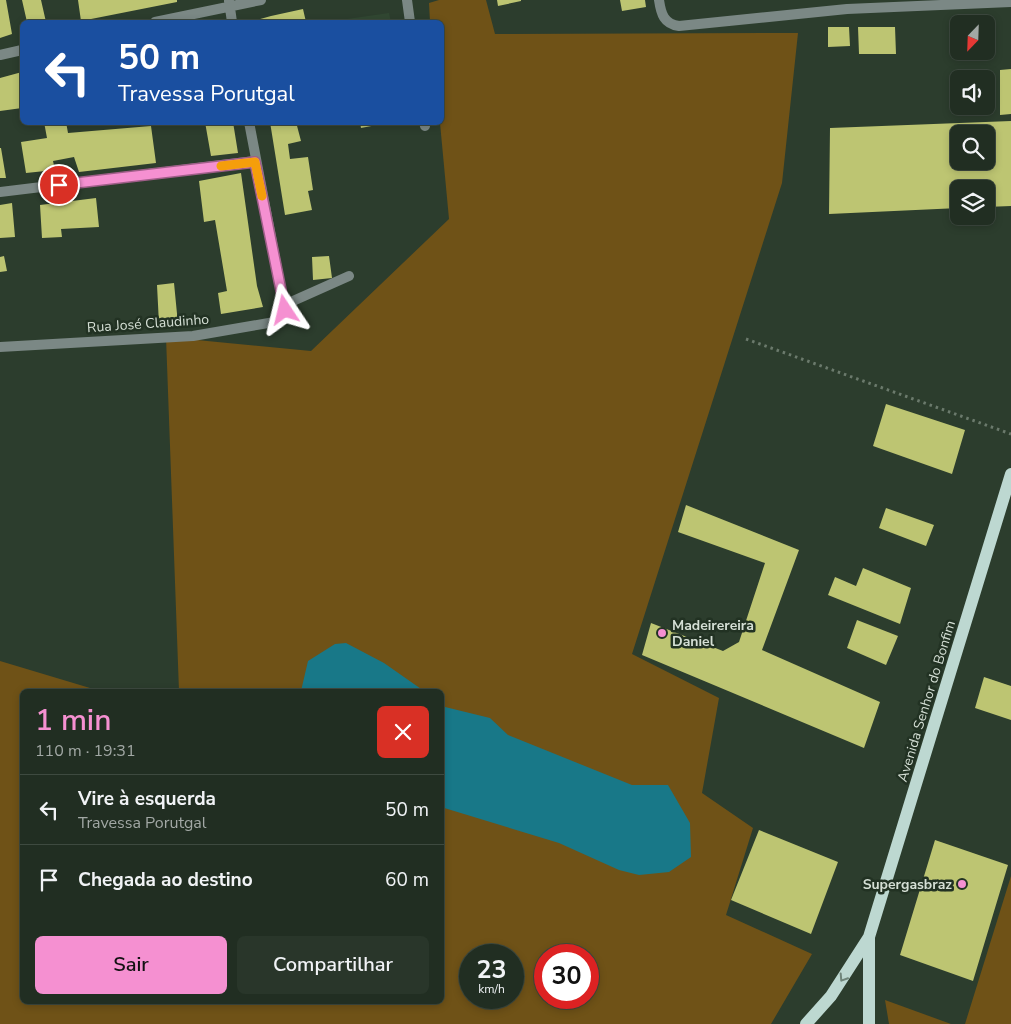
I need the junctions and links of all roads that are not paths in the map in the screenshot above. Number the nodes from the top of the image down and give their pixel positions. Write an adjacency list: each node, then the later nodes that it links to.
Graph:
1 (261, 0): 6 (street)
2 (408, 0): 10 (street)
3 (659, 0): 7 (street)
4 (995, 1): 5 (street); 7 (street)
5 (1011, 2)
6 (229, 3): 8 (street); 9 (street)
7 (847, 5)
8 (162, 20)
9 (232, 20)
10 (410, 20)
11 (20, 50): 12 (street)
12 (0, 55)
13 (249, 125): 14 (street)
14 (255, 162): 15 (street); 17 (street)
15 (0, 192)
16 (349, 276): 17 (street)
17 (284, 304): 18 (street, Rua José Claudinho)
18 (0, 347)
19 (1011, 474): 20 (main road, Avenida Senhor do Bonfim)
20 (869, 937): 21 (main road, one-way to 21); 22 (main road)
21 (806, 1024)
22 (869, 1024)

